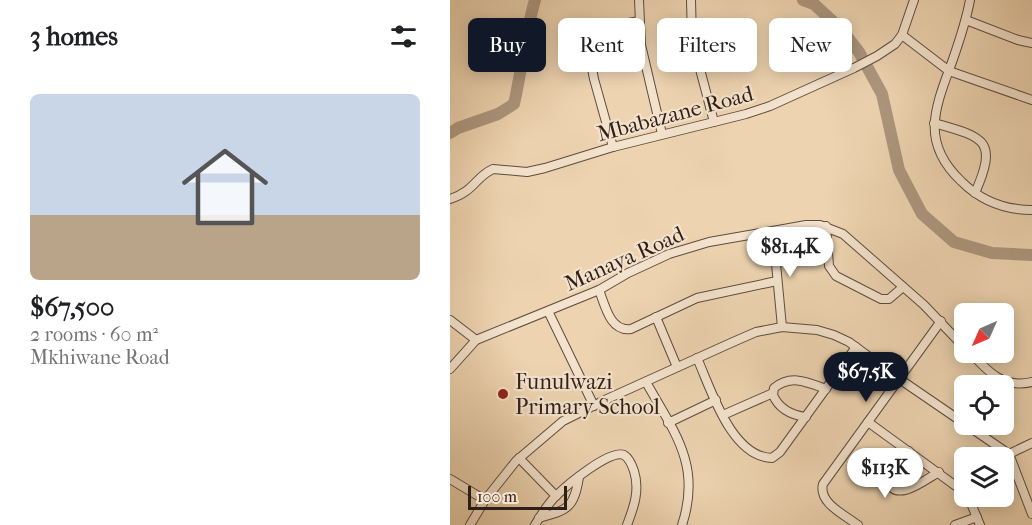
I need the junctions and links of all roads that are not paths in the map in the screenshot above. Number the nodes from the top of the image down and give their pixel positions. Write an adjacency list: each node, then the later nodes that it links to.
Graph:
1 (639, 0): 5 (street)
2 (691, 0): 13 (street)
3 (914, 0): 7 (street)
4 (970, 0): 6 (street)
5 (639, 18)
6 (966, 20): 8 (street); 10 (street)
7 (903, 35): 10 (street); 13 (street, Mbabazane Road)
8 (1032, 42)
9 (645, 66): 15 (street)
10 (949, 71): 12 (street); 14 (street)
11 (592, 72): 16 (street)
12 (1032, 100)
13 (714, 122): 15 (street, Mbabazane Road)
14 (934, 123): 17 (street); 17 (street)
15 (662, 134): 16 (street, Mbabazane Road)
16 (613, 147): 18 (street, Mbabazane Road)
17 (975, 194): 19 (street)
18 (450, 199)
19 (1032, 210)
20 (826, 226): 21 (street, Manaya Road); 23 (street); 23 (street)
21 (773, 232): 22 (street); 24 (street, Manaya Road)
22 (777, 281): 26 (street); 29 (street)
23 (903, 287): 28 (street)
24 (599, 290): 25 (street, Manaya Road); 26 (street)
25 (548, 311): 31 (street, Manaya Road); 43 (street)
26 (656, 317): 35 (street)
27 (450, 320): 31 (street)
28 (941, 321): 30 (street); 37 (street)
29 (782, 327): 32 (street); 33 (street)
30 (954, 335)
31 (476, 340): 36 (street, Manaya Road)
32 (856, 347): 37 (street); 40 (street)
33 (697, 358): 35 (street); 42 (street)
34 (981, 363): 39 (street)
35 (677, 367): 38 (street)
36 (450, 369)
37 (898, 378): 46 (street); 49 (street)
38 (646, 382): 43 (street); 47 (street)
39 (1032, 382)
40 (826, 389): 41 (street); 45 (street)
41 (773, 393): 44 (street); 45 (street)
42 (716, 400): 44 (street); 47 (street)
43 (594, 406): 52 (street)
44 (723, 415): 45 (street)
45 (806, 417)
46 (868, 422): 50 (street); 67 (street)
47 (669, 423): 66 (street)
48 (1032, 443): 51 (street)
49 (999, 447)
50 (909, 451): 54 (street); 54 (street)
51 (1014, 452)
52 (519, 458): 58 (street); 59 (street)
53 (1014, 467): 61 (street)
54 (939, 472): 57 (street)
55 (579, 477): 58 (street); 62 (street); 65 (street)
56 (450, 479): 59 (street)
57 (954, 484)
58 (556, 496): 62 (street)
59 (485, 500): 64 (street)
60 (973, 507): 63 (street)
61 (1032, 514)
62 (537, 521)
63 (979, 521): 68 (street)
64 (470, 525)
65 (627, 525)
66 (682, 525)
67 (858, 525)
68 (955, 525)

